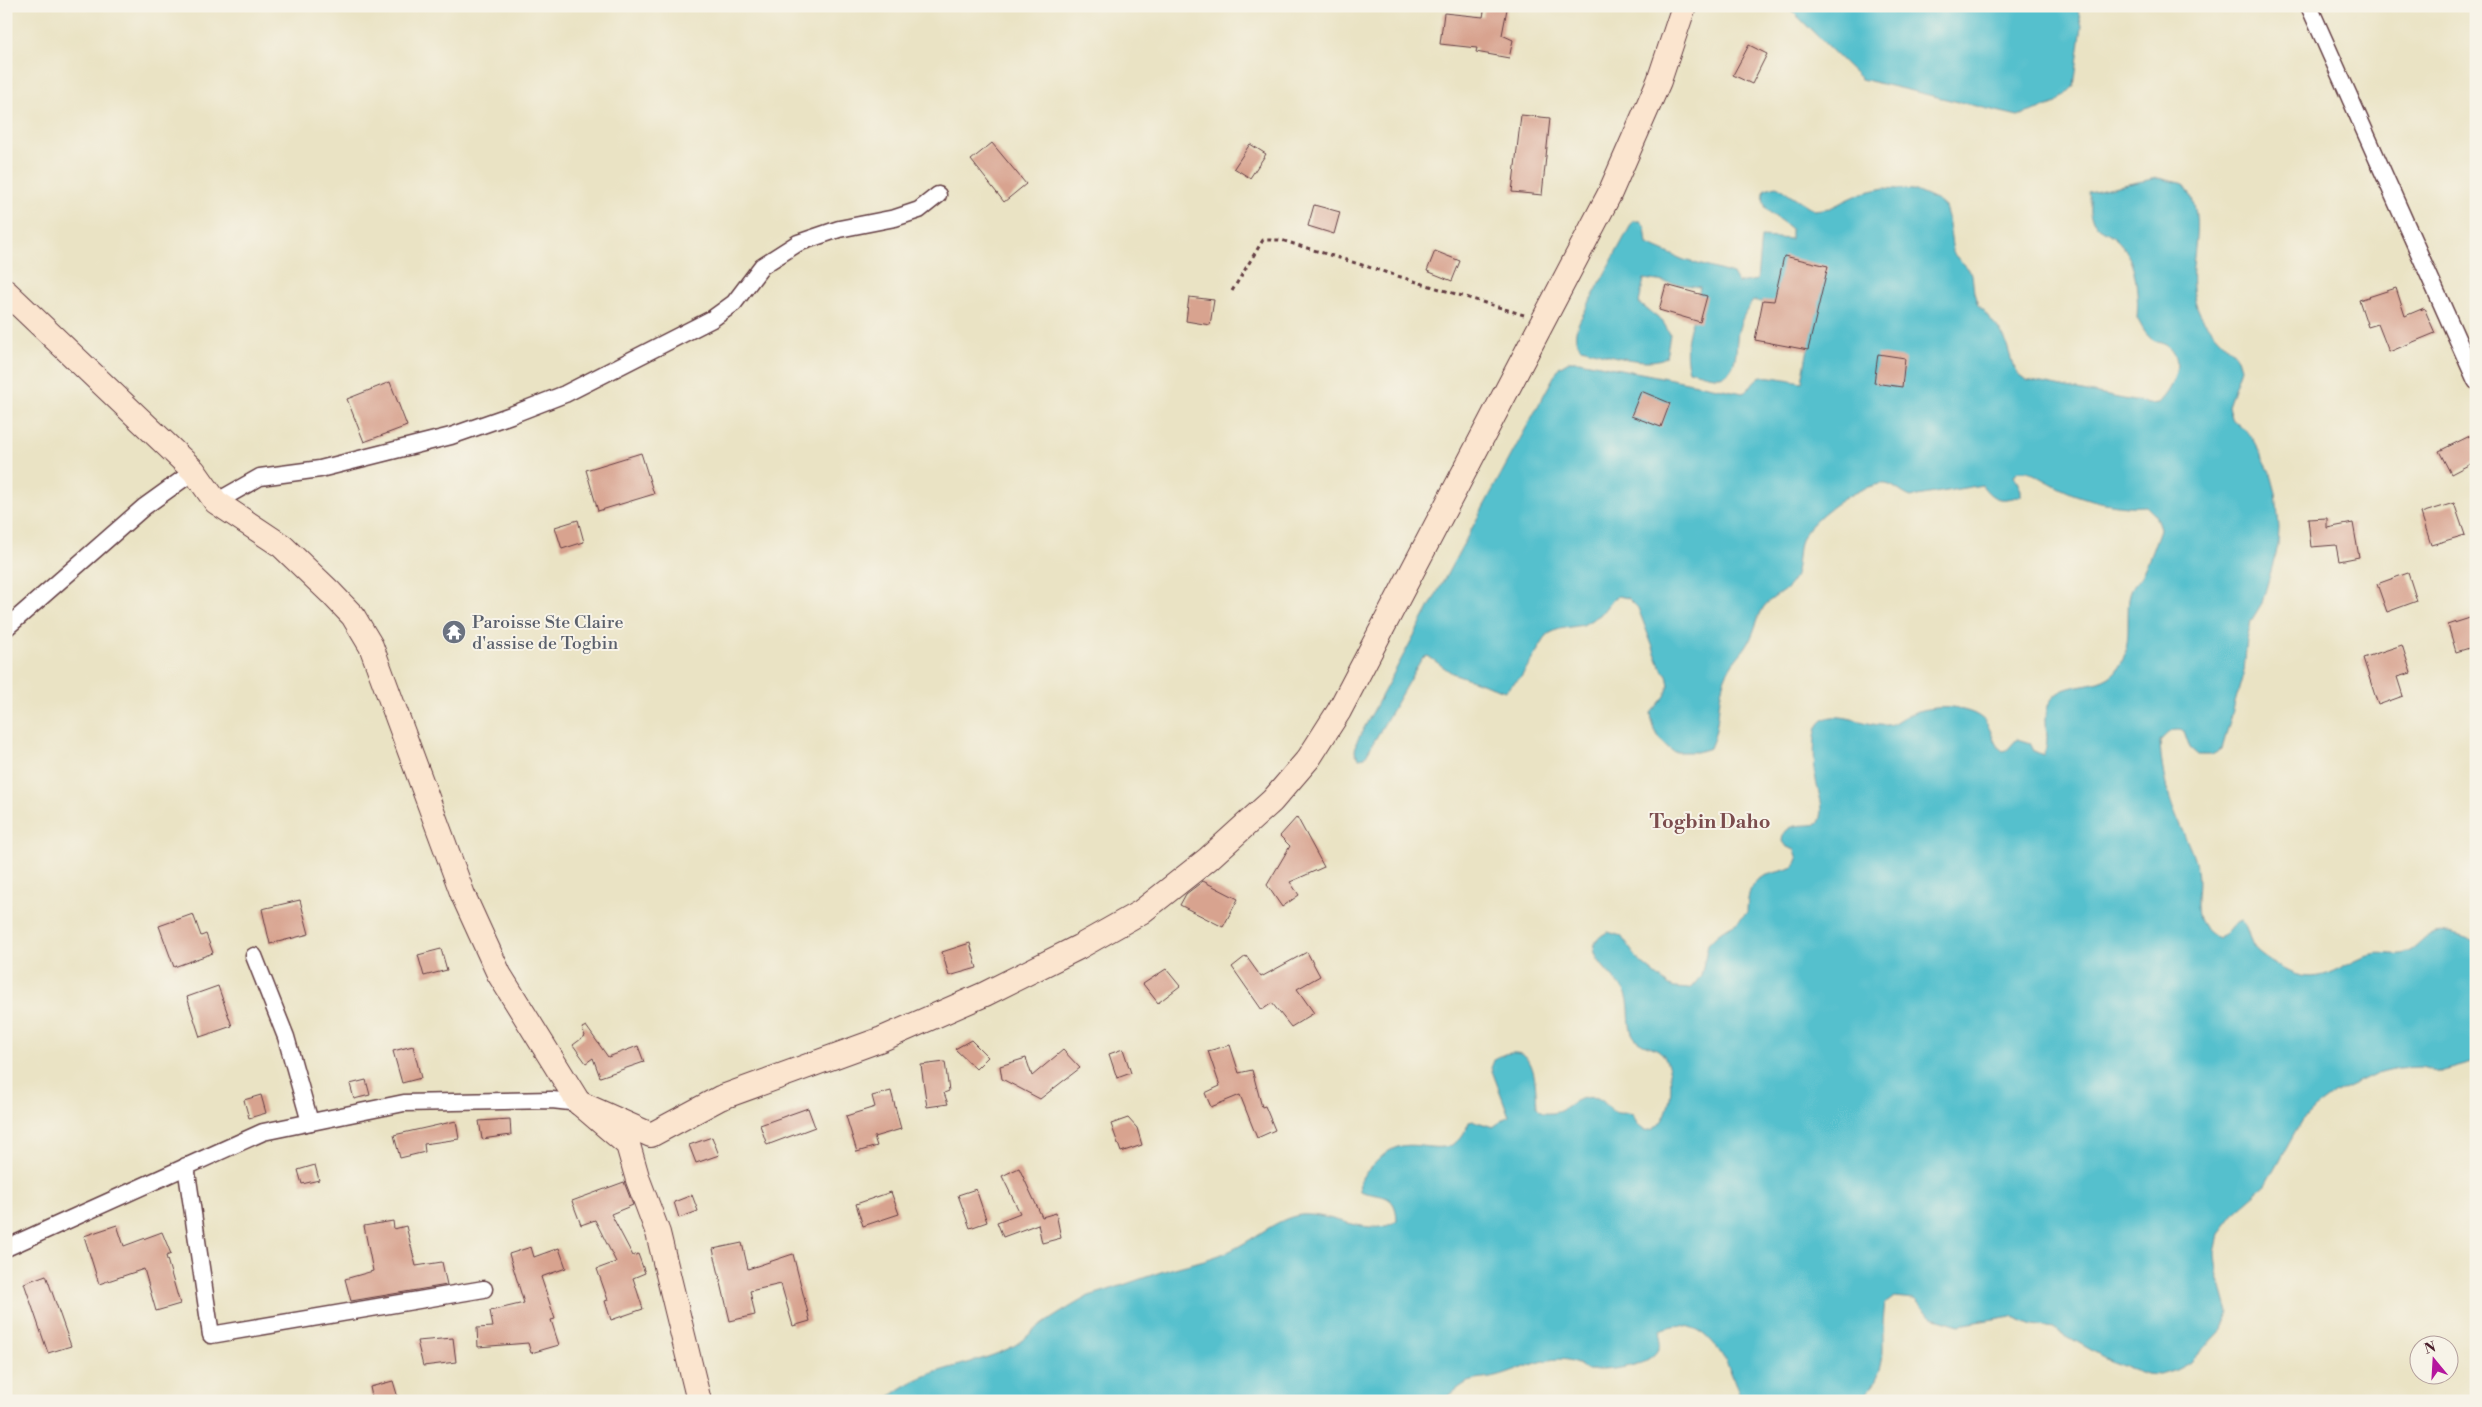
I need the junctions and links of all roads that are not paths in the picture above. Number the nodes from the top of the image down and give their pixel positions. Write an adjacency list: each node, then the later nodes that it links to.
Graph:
1 (1684, 6): 10 (street)
2 (2309, 6): 5 (street)
3 (938, 195): 7 (street)
4 (6, 292): 6 (street)
5 (2476, 381)
6 (194, 471): 7 (street); 8 (street)
7 (216, 502): 10 (street)
8 (6, 628)
9 (254, 956): 11 (street)
10 (578, 1103): 11 (street); 15 (street)
11 (310, 1122): 12 (street)
12 (186, 1166): 13 (street); 14 (street)
13 (9, 1243)
14 (484, 1289)
15 (699, 1401)

